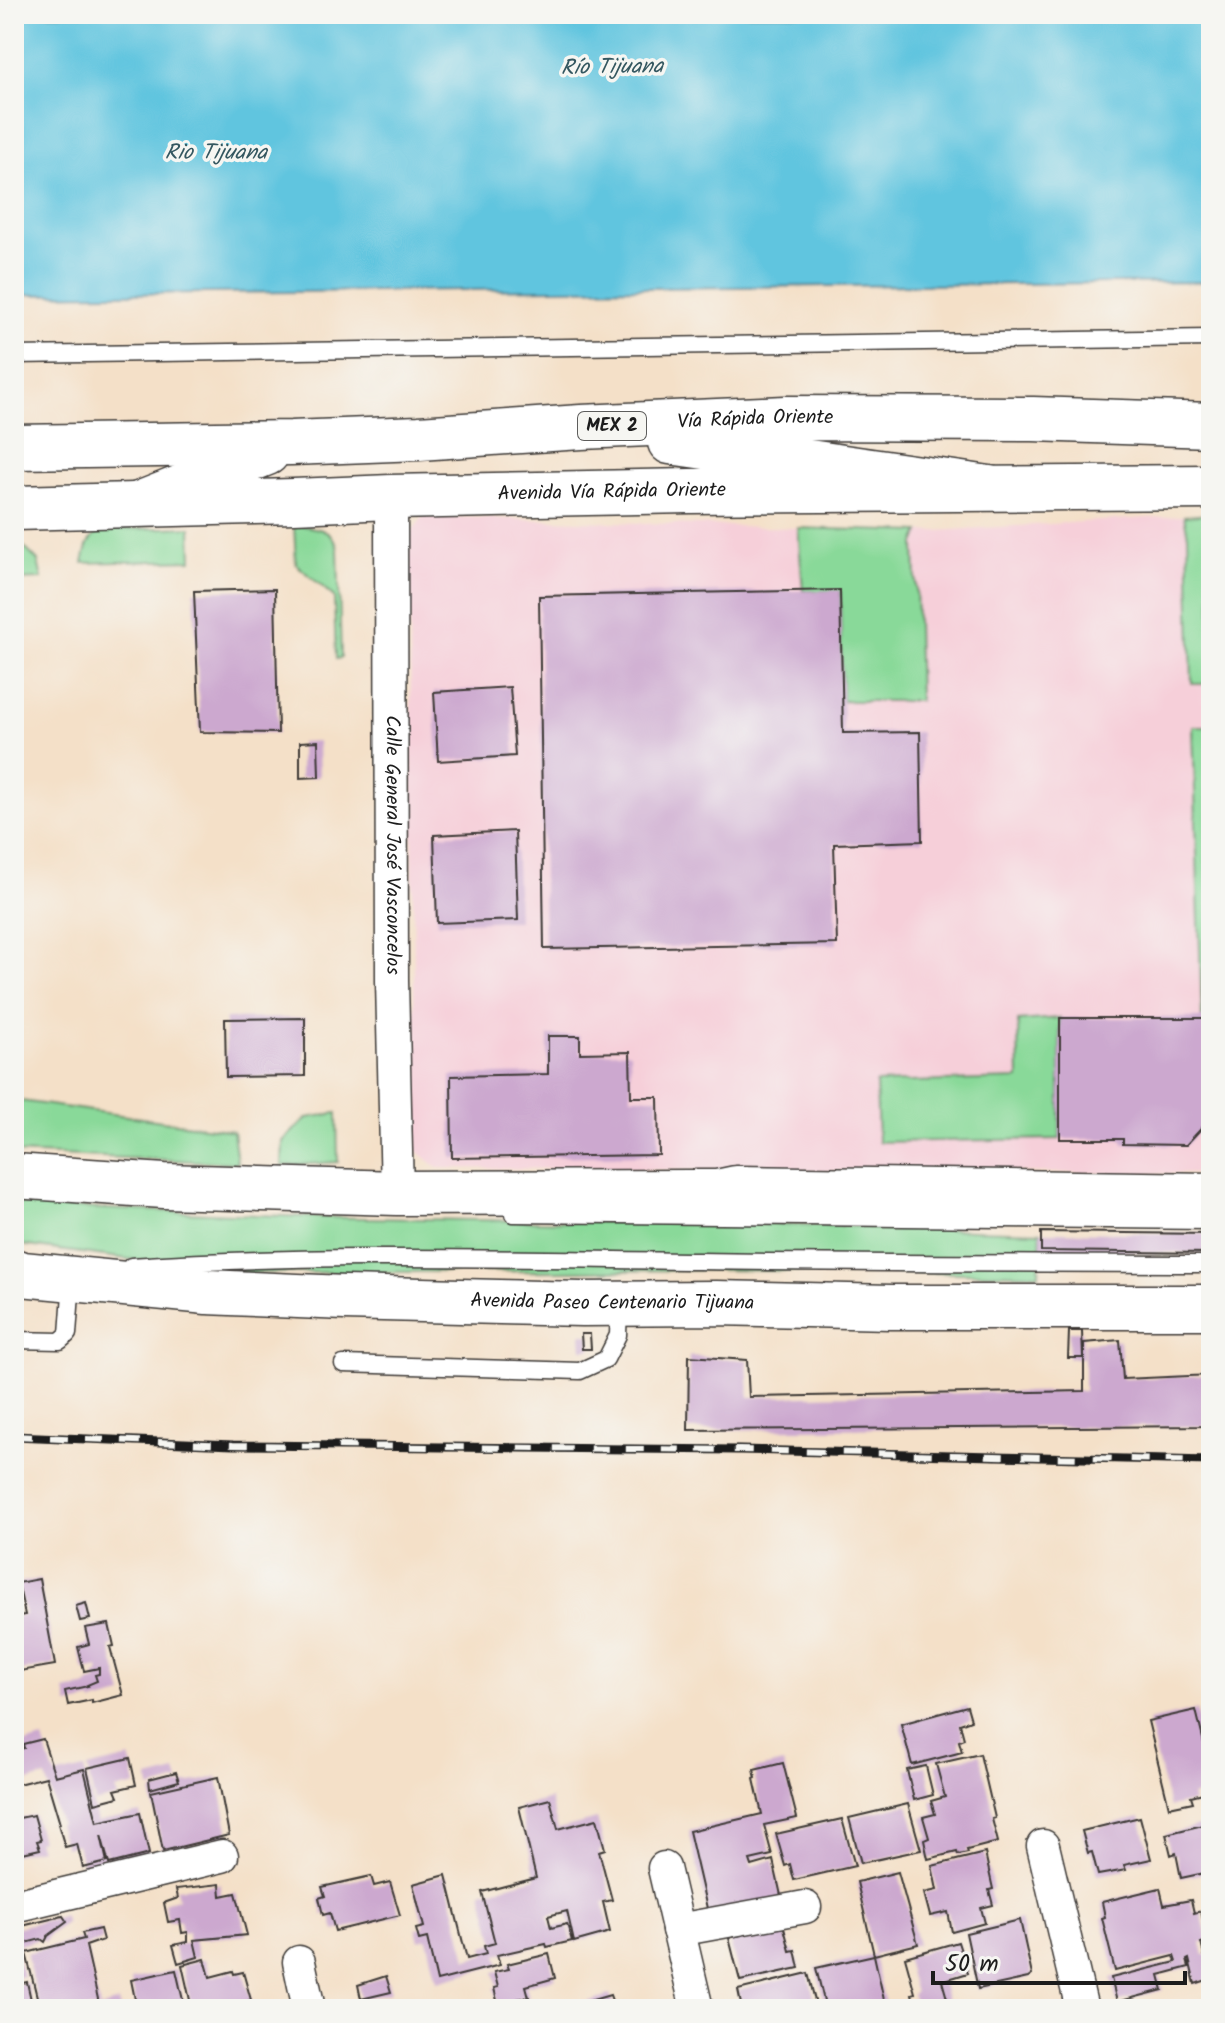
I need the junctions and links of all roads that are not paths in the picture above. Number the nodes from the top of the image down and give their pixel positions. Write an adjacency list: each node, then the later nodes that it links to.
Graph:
1 (1211, 338): 2 (lane)
2 (14, 355)
3 (1211, 425): 4 (main road, Vía Rápida Oriente / MEX 2)
4 (581, 427): 5 (main road, Vía Rápida Oriente / MEX 2); 8 (main road)
5 (291, 443): 6 (main road, Vía Rápida Oriente / MEX 2); 10 (main road)
6 (14, 447)
7 (1211, 487): 8 (main road, Avenida Vía Rápida Oriente)
8 (989, 488): 9 (main road, Avenida Vía Rápida Oriente)
9 (391, 497): 10 (main road, Avenida Vía Rápida Oriente); 13 (street, Calle General José Vasconcelos)
10 (139, 504): 11 (main road, Avenida Vía Rápida Oriente)
11 (14, 508)
12 (14, 1179): 13 (main road); 15 (lane)
13 (397, 1193): 14 (main road)
14 (1211, 1195)
15 (101, 1198)
16 (498, 1214): 17 (lane)
17 (1211, 1221)
18 (1211, 1264): 19 (lane)
19 (17, 1273): 20 (main road, Avenida Paseo Centenario Tijuana)
20 (72, 1278): 21 (main road, Avenida Paseo Centenario Tijuana); 23 (lane)
21 (619, 1303): 22 (main road, Avenida Paseo Centenario Tijuana); 24 (lane)
22 (1211, 1307)
23 (14, 1340)
24 (343, 1364)
25 (1043, 1846): 34 (street)
26 (222, 1856): 28 (street)
27 (664, 1868): 30 (street)
28 (14, 1906)
29 (805, 1907): 30 (street)
30 (678, 1930): 33 (street)
31 (299, 1962): 32 (street)
32 (309, 2009)
33 (697, 2009)
34 (1082, 2009)

